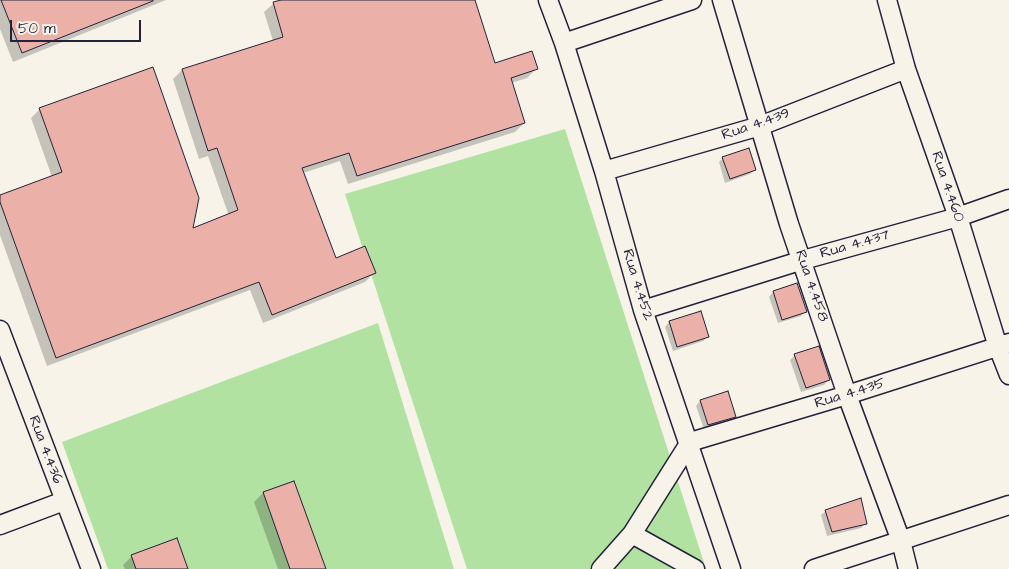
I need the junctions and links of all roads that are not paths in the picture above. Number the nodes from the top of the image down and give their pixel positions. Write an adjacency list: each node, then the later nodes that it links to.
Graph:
1 (548, 0): 5 (street, Rua 4.452)
2 (692, 0): 5 (street)
3 (722, 0): 7 (street, Rua 4.458)
4 (887, 0): 6 (street, Rua 4.460)
5 (564, 43): 8 (street, Rua 4.452)
6 (906, 69): 7 (street, Rua 4.439); 10 (street, Rua 4.460)
7 (760, 126): 8 (street, Rua 4.439); 11 (street, Rua 4.458)
8 (604, 172): 12 (street, Rua 4.452)
9 (1009, 199): 10 (street, Rua 4.437)
10 (958, 217): 11 (street, Rua 4.437); 14 (street, Rua 4.460)
11 (803, 260): 12 (street, Rua 4.437); 17 (street, Rua 4.458)
12 (644, 310): 18 (street, Rua 4.452)
13 (0, 330): 15 (street, Rua 4.436)
14 (1003, 345): 16 (street, Rua 4.460); 17 (street, Rua 4.435)
15 (6, 363): 19 (street, Rua 4.436)
16 (1009, 374)
17 (847, 395): 18 (street, Rua 4.435); 23 (street, Rua 4.458)
18 (690, 442): 22 (street); 27 (street, Rua 4.452)
19 (64, 501): 21 (street); 24 (street, Rua 4.436)
20 (1009, 505): 23 (street)
21 (0, 526)
22 (632, 534): 25 (street); 26 (street)
23 (901, 541): 28 (street); 29 (street, Rua 4.458)
24 (91, 569)
25 (602, 569)
26 (695, 569)
27 (731, 569)
28 (814, 569)
29 (908, 569)

